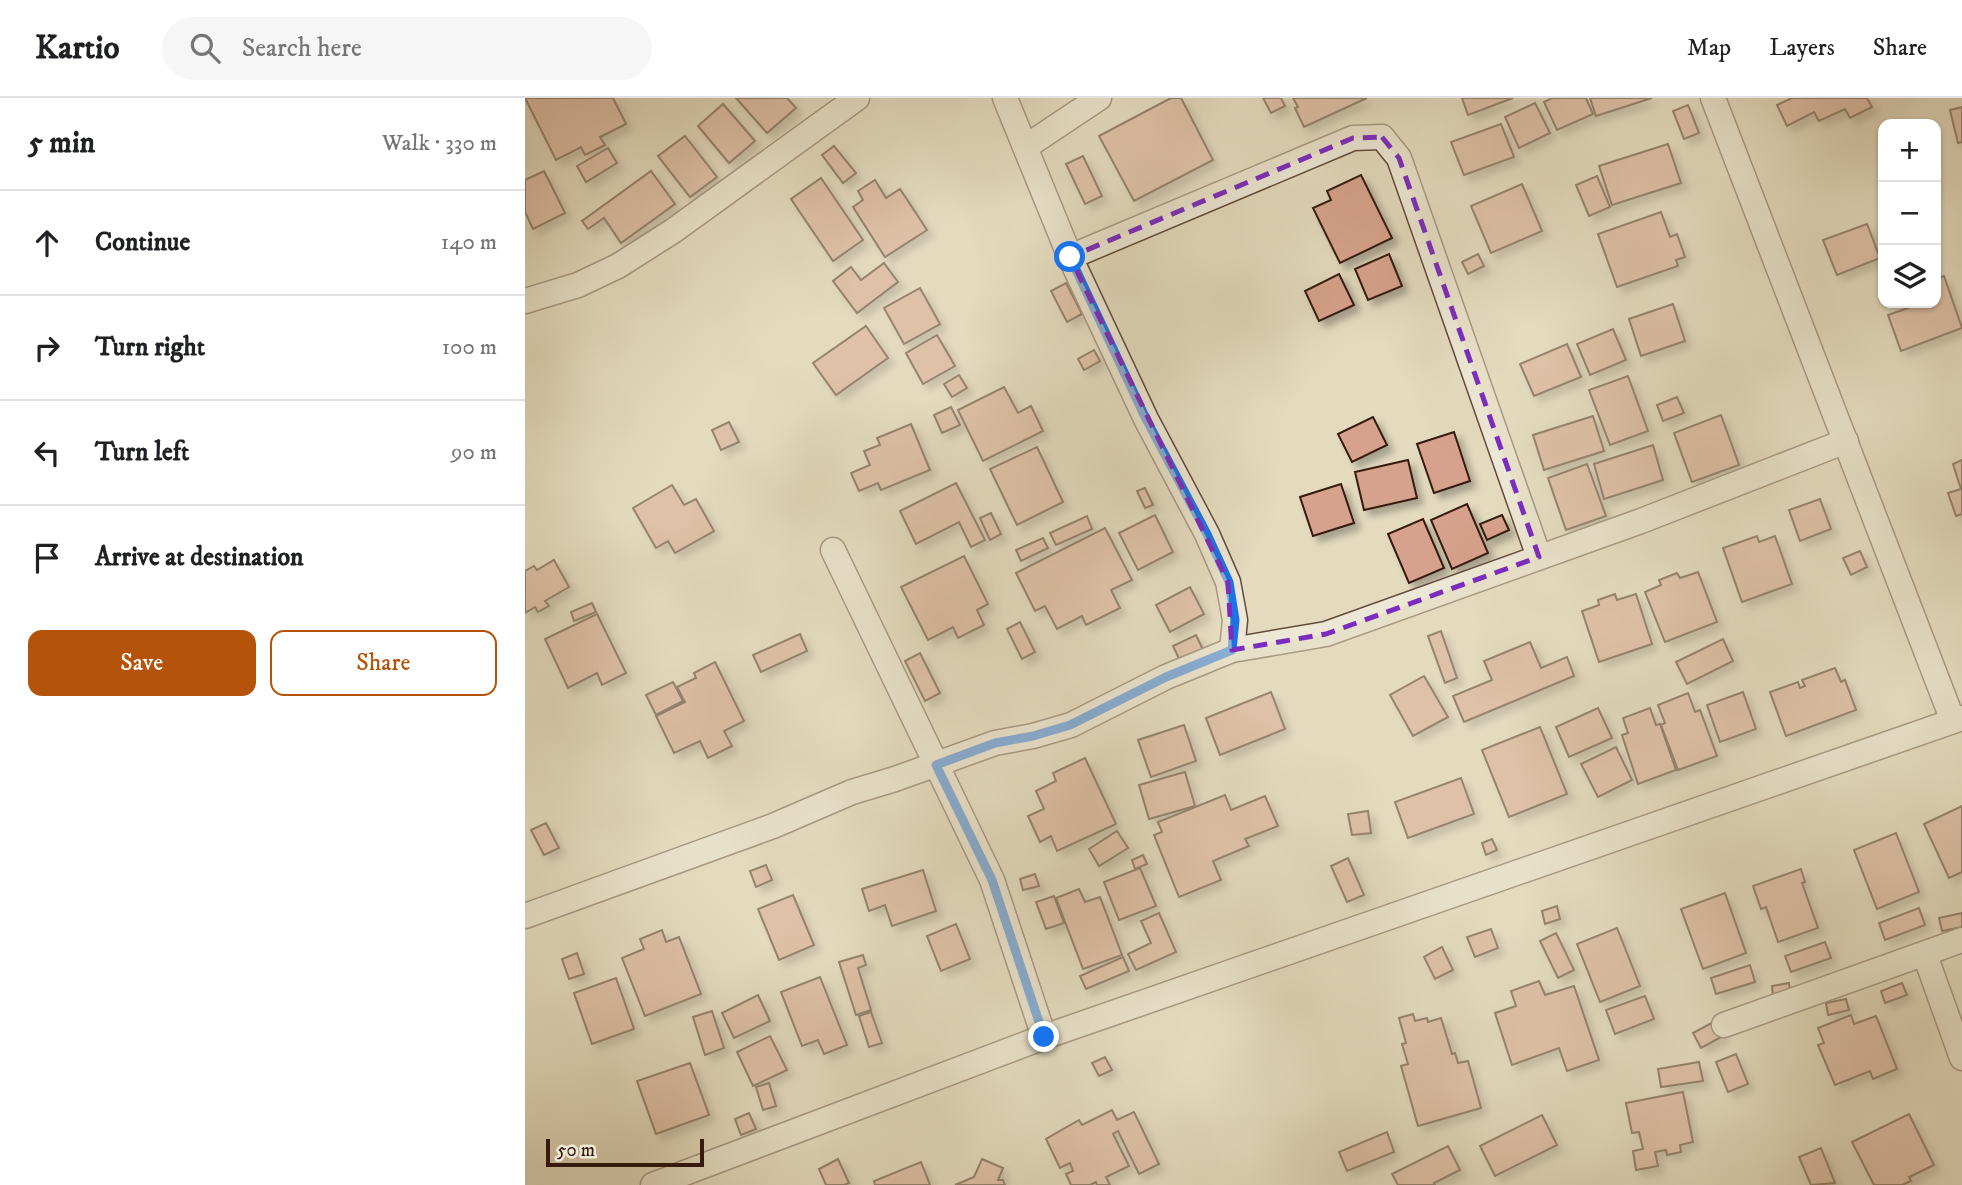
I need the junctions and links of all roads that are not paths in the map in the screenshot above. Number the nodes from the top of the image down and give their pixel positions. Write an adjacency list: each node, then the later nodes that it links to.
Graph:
1 (857, 98): 7 (street)
2 (1005, 98): 5 (street)
3 (1099, 98): 5 (street)
4 (1713, 98): 8 (street)
5 (1027, 146): 6 (street)
6 (1070, 257): 10 (street); 11 (street)
7 (525, 301)
8 (1846, 441): 10 (street); 12 (street)
9 (833, 550): 13 (street)
10 (1539, 557): 11 (street)
11 (1232, 650): 13 (street)
12 (1957, 719): 18 (street)
13 (936, 765): 14 (street); 18 (street)
14 (525, 916)
15 (1962, 940): 16 (street)
16 (1925, 955): 17 (street); 19 (street)
17 (1724, 1024)
18 (1044, 1037): 20 (street)
19 (1962, 1058)
20 (653, 1185)

